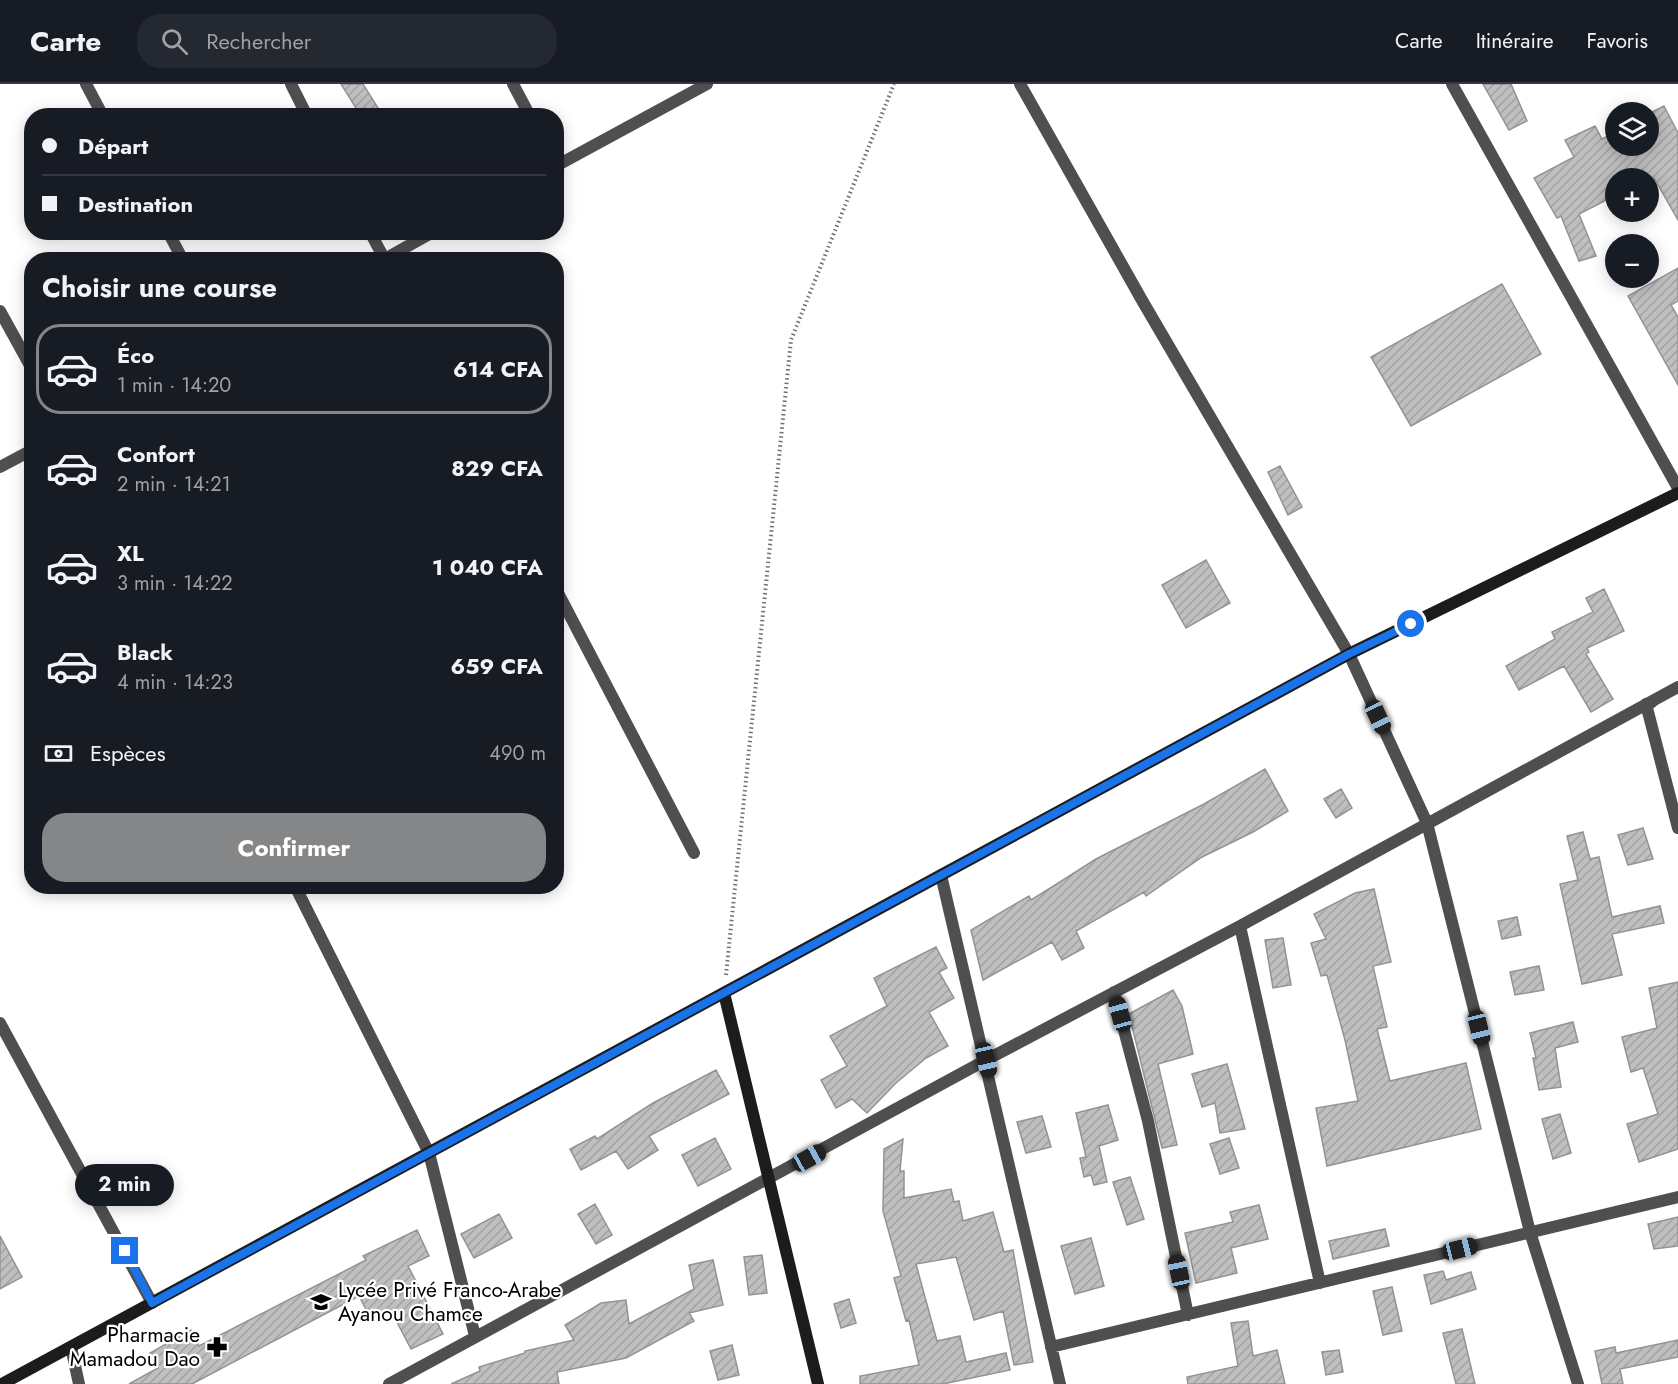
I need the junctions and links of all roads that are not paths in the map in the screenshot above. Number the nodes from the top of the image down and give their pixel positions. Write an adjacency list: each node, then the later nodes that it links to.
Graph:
1 (86, 84): 7 (street)
2 (291, 84): 8 (street)
3 (513, 84): 9 (street)
4 (707, 84): 10 (street)
5 (1020, 84): 20 (street)
6 (1452, 84): 17 (street)
7 (99, 108)
8 (304, 108)
9 (526, 108)
10 (564, 162)
11 (418, 240): 12 (street)
12 (397, 252)
13 (0, 311): 14 (street)
14 (24, 354)
15 (24, 454): 16 (street)
16 (0, 467)
17 (1678, 488)
18 (1678, 493): 20 (street)
19 (564, 604): 26 (street)
20 (1349, 654): 24 (street); 27 (street)
21 (1678, 687): 23 (street)
22 (1678, 695): 23 (street)
23 (1646, 704): 24 (street); 25 (street)
24 (1427, 823): 29 (street); 37 (street)
25 (1678, 828)
26 (694, 853)
27 (941, 875): 31 (street); 33 (street)
28 (299, 894): 34 (street)
29 (1240, 926): 30 (street); 38 (street)
30 (1114, 992): 33 (street); 40 (street)
31 (724, 993): 34 (street); 35 (street)
32 (0, 1023): 39 (street)
33 (986, 1060): 35 (street); 43 (street)
34 (429, 1153): 39 (street); 41 (street)
35 (769, 1179): 41 (street); 47 (street)
36 (1678, 1197): 37 (street)
37 (1530, 1232): 38 (street); 49 (street)
38 (1320, 1283): 40 (street)
39 (152, 1303): 42 (street)
40 (1188, 1314): 43 (street)
41 (475, 1336): 46 (street)
42 (70, 1347): 44 (street); 45 (street)
43 (1051, 1347): 48 (street)
44 (2, 1384)
45 (79, 1384)
46 (389, 1384)
47 (818, 1384)
48 (1060, 1384)
49 (1578, 1384)

